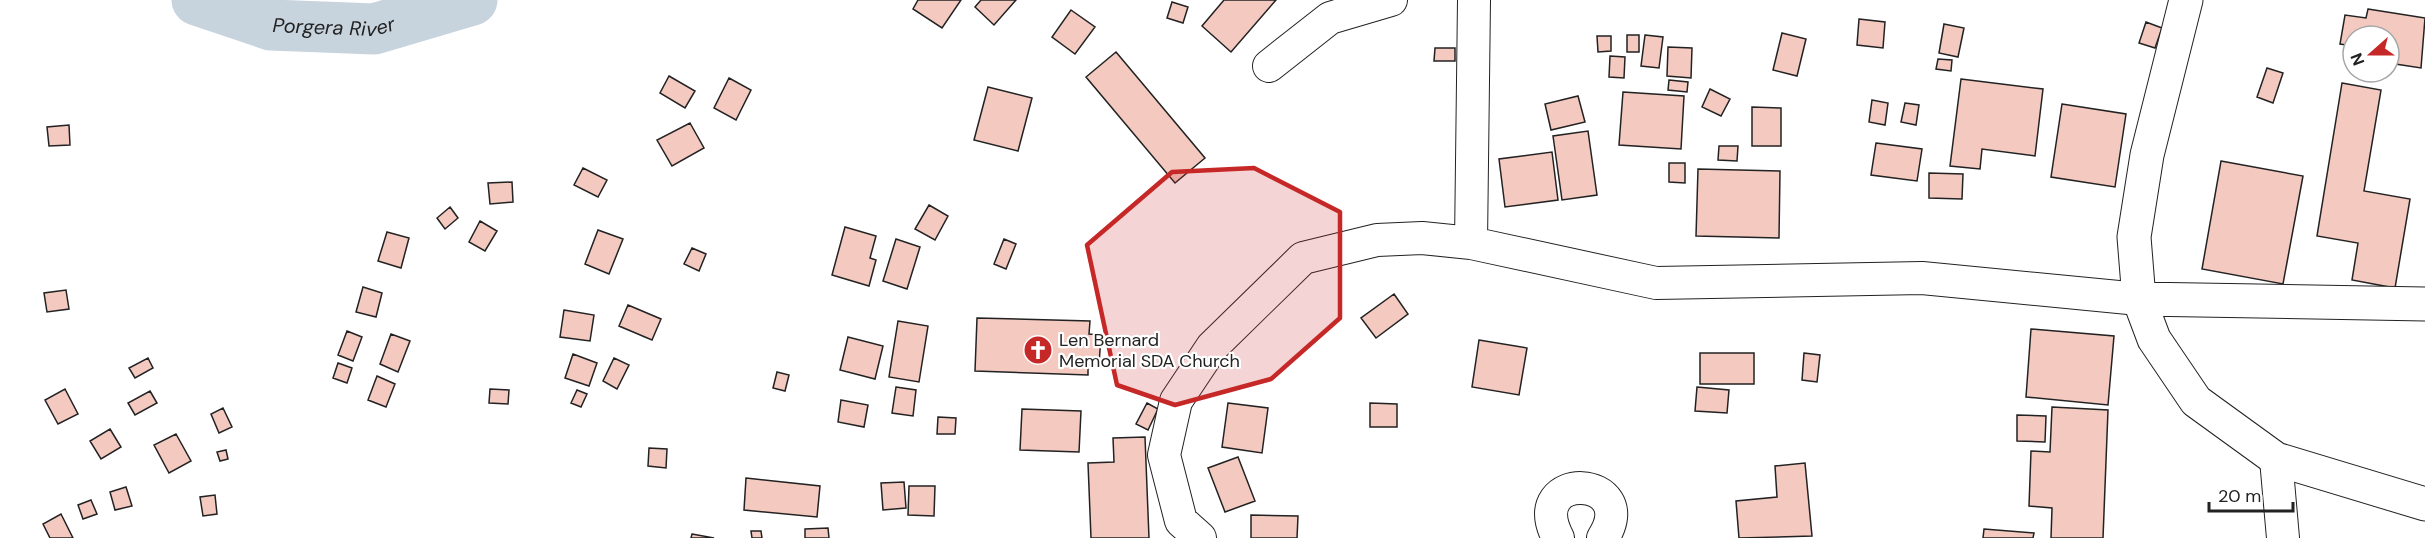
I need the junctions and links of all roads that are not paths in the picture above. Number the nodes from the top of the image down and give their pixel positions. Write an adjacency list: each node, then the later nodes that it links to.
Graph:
1 (1391, 0): 4 (street)
2 (1474, 0): 5 (street)
3 (2186, 0): 6 (main road)
4 (1269, 66)
5 (1471, 243): 6 (street); 10 (street)
6 (2139, 299): 7 (main road); 8 (main road)
7 (2425, 304)
8 (2276, 459): 9 (main road); 13 (street)
9 (2425, 504)
10 (1200, 538)
11 (1558, 538): 12 (street)
12 (1603, 538)
13 (2283, 538)

